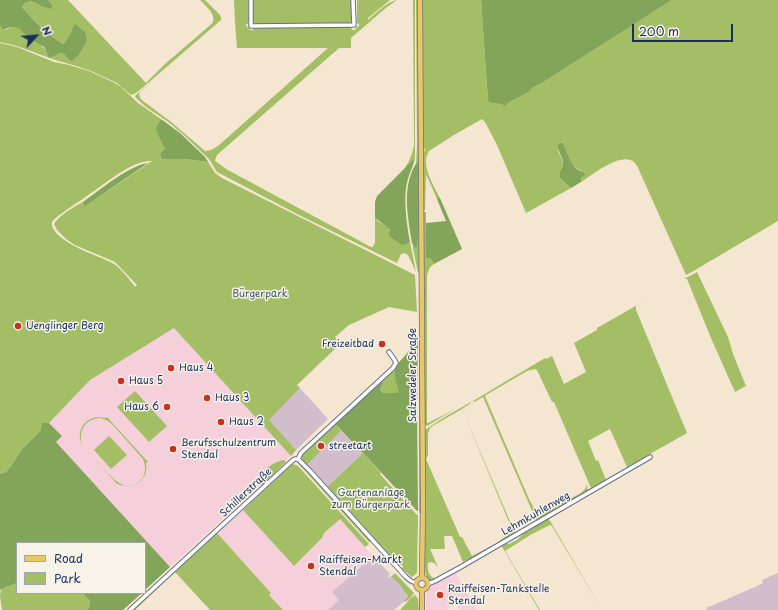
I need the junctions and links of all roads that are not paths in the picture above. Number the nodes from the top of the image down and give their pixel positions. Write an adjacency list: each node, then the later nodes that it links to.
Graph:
1 (251, 0): 2 (street)
2 (354, 0)
3 (420, 0): 7 (main road, Salzwedeler Straße)
4 (389, 352): 6 (street, Schillerstraße)
5 (650, 457): 9 (street, Lehmkuhlenweg)
6 (298, 459): 8 (street); 11 (street, Schillerstraße)
7 (422, 578): 8 (main road); 9 (main road)
8 (416, 583): 10 (main road)
9 (428, 584): 10 (main road)
10 (422, 590): 12 (main road)
11 (130, 610)
12 (422, 610)

